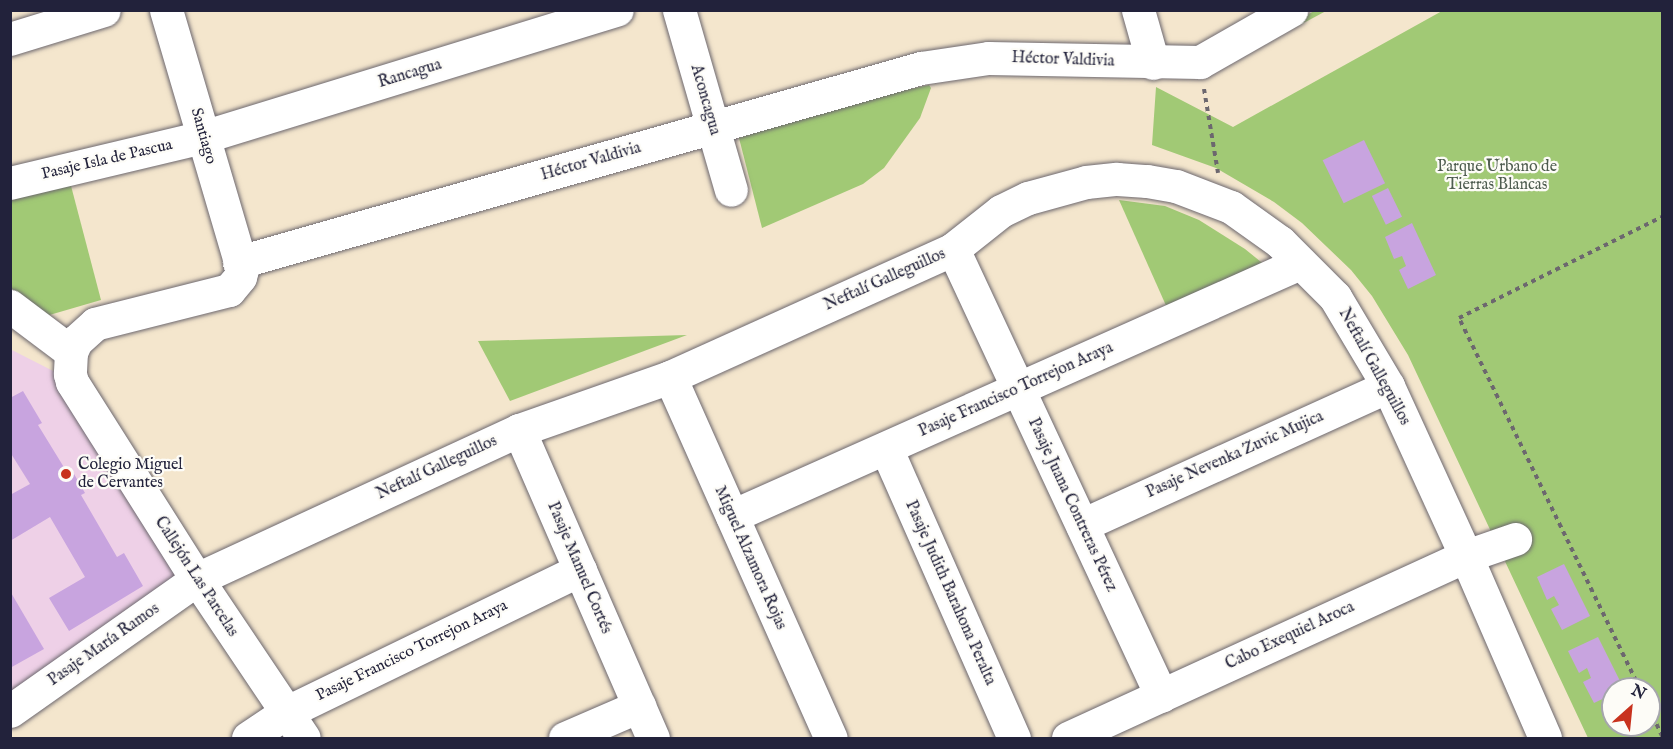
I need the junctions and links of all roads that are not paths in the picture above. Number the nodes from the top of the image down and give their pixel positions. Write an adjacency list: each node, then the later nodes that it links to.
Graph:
1 (104, 10): 7 (street)
2 (166, 10): 10 (street, Santiago)
3 (617, 10): 10 (street, Rancagua)
4 (679, 10): 9 (street, Aconcagua)
5 (1138, 10): 8 (street)
6 (1291, 10): 8 (street, Héctor Valdivia)
7 (10, 39)
8 (1153, 63): 9 (street, Héctor Valdivia)
9 (713, 128): 12 (street, Aconcagua); 14 (street, Héctor Valdivia)
10 (203, 138): 11 (street, Pasaje Isla de Pascua); 14 (street, Santiago)
11 (10, 183)
12 (731, 190)
13 (953, 249): 15 (street, Neftalí Galleguillos); 18 (street, Neftalí Galleguillos); 20 (street, Pasaje Juana Contreras Pérez)
14 (239, 262): 17 (street)
15 (1300, 263): 19 (street, Neftalí Galleguillos); 20 (street, Pasaje Francisco Torrejon Araya)
16 (10, 306): 17 (street)
17 (71, 352): 28 (street, Callejón Las Parcelas)
18 (670, 377): 21 (street, Neftalí Galleguillos); 23 (street, Miguel Alzamora Rojas)
19 (1388, 386): 24 (street, Pasaje Nevenka Zuvic Mujica); 26 (street, Neftalí Galleguillos)
20 (1018, 389): 22 (street, Pasaje Francisco Torrejon Araya); 24 (street, Pasaje Juana Contreras Pérez)
21 (519, 430): 27 (street, Pasaje Manuel Cortés); 28 (street, Neftalí Galleguillos)
22 (886, 448): 23 (street, Pasaje Francisco Torrejon Araya); 37 (street, Pasaje Judith Barahona Peralta)
23 (732, 516): 36 (street, Miguel Alzamora Rojas)
24 (1082, 525): 29 (street, Pasaje Juana Contreras Pérez)
25 (1515, 539): 26 (street, Cabo Exequiel Aroca)
26 (1466, 555): 29 (street, Cabo Exequiel Aroca); 39 (street, Neftalí Galleguillos)
27 (580, 570): 30 (street, Pasaje Manuel Cortés); 32 (street, Pasaje Francisco Torrejon Araya)
28 (197, 579): 31 (street, Pasaje María Ramos); 32 (street, Callejón Las Parcelas)
29 (1161, 696): 38 (street, Cabo Exequiel Aroca)
30 (639, 706): 34 (street); 35 (street, Pasaje Manuel Cortés)
31 (10, 711)
32 (294, 726): 33 (street, Pasaje Francisco Torrejon Araya)
33 (248, 738)
34 (565, 738)
35 (653, 738)
36 (831, 738)
37 (1014, 738)
38 (1068, 738)
39 (1545, 738)

